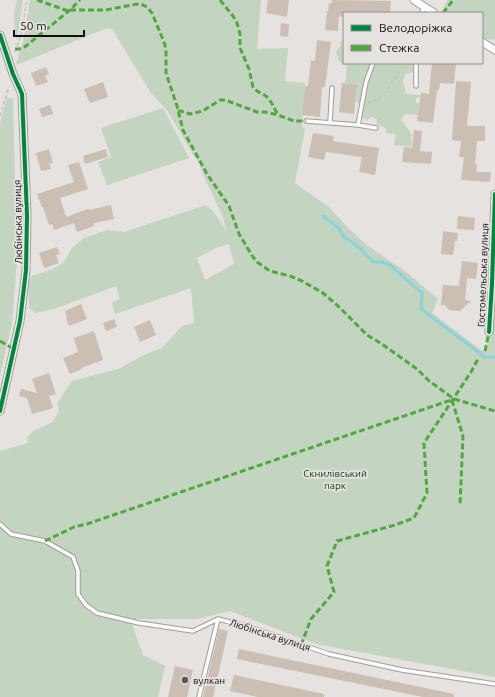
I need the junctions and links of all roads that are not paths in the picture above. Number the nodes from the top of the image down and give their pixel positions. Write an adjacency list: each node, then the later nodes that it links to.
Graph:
1 (414, 0): 2 (street)
2 (422, 9)
3 (0, 35): 16 (street, Любінська вулиця)
4 (483, 43): 5 (street)
5 (495, 50)
6 (373, 64): 12 (lane)
7 (416, 64): 8 (lane)
8 (416, 86)
9 (332, 88): 11 (lane)
10 (306, 120): 11 (lane)
11 (330, 122): 12 (lane)
12 (358, 125): 13 (lane)
13 (376, 128)
14 (495, 194): 15 (street, Гостомельська вулиця)
15 (489, 332)
16 (0, 411)
17 (0, 524): 18 (lane, Любінська вулиця)
18 (218, 619): 19 (lane, Любінська вулиця); 20 (lane)
19 (495, 684)
20 (199, 697)

